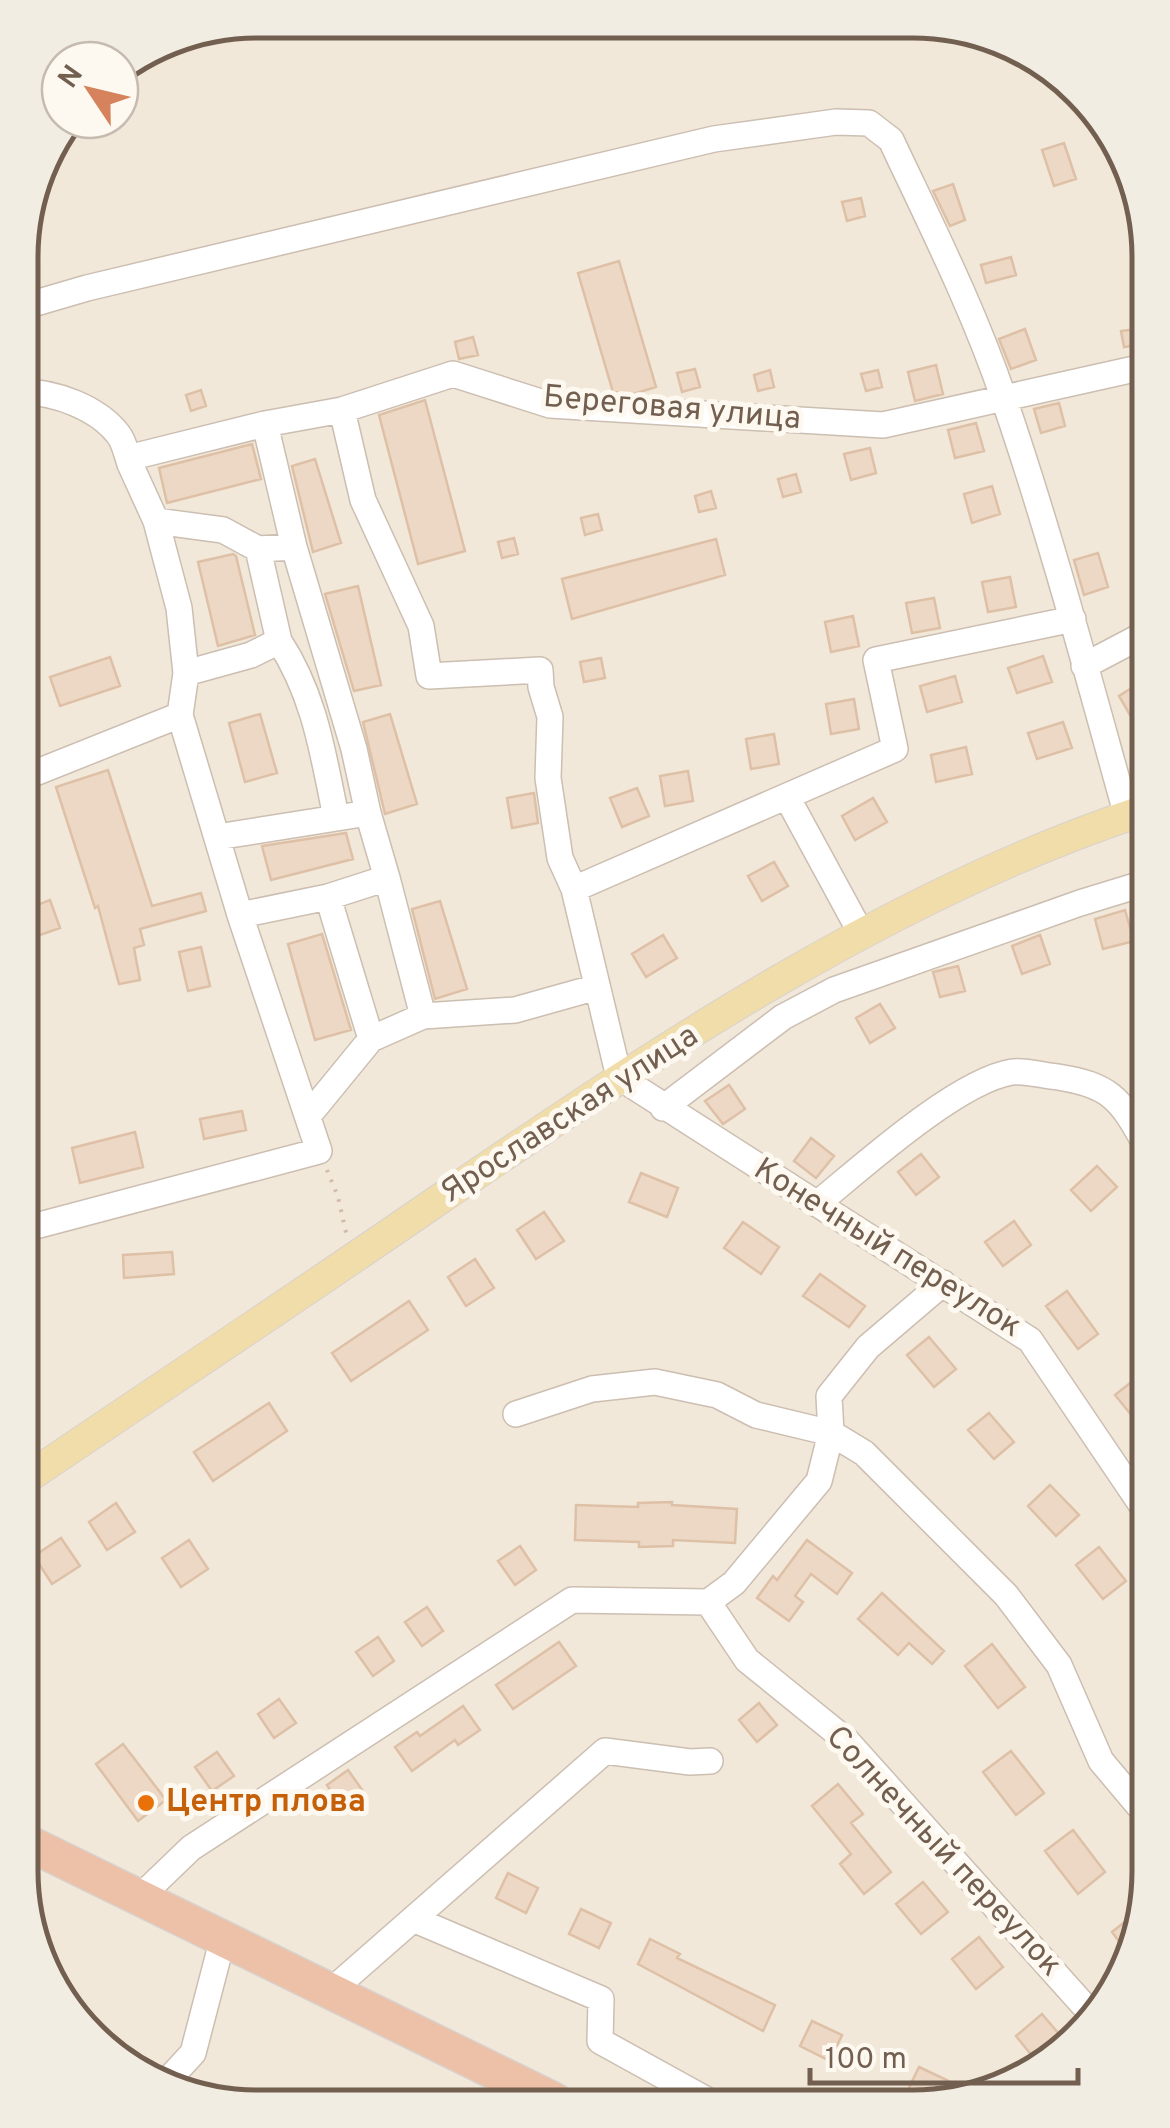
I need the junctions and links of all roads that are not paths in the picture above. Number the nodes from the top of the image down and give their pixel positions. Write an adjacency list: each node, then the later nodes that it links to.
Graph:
1 (38, 302): 4 (street)
2 (1132, 370): 4 (street, Береговая улица)
3 (38, 392): 7 (street)
4 (1004, 397): 5 (street, Береговая улица); 11 (street)
5 (342, 410): 6 (street, Береговая улица); 26 (street)
6 (265, 424): 7 (street, Береговая улица); 9 (street)
7 (141, 457): 8 (street)
8 (156, 521): 10 (street); 15 (street)
9 (294, 547): 10 (street); 20 (street)
10 (258, 549): 13 (street)
11 (1073, 619): 14 (street); 18 (street)
12 (1132, 640): 14 (street)
13 (280, 642): 15 (street); 22 (street)
14 (1084, 666): 19 (street)
15 (186, 673): 16 (street)
16 (180, 715): 17 (street); 23 (street)
17 (38, 773)
18 (787, 798): 26 (street); 29 (street)
19 (1132, 807)
20 (368, 813): 22 (street); 24 (street)
21 (1132, 814): 29 (main road, Ярославская улица)
22 (336, 817): 23 (street)
23 (217, 837): 28 (street)
24 (387, 878): 27 (street); 31 (street)
25 (1132, 887): 34 (street)
26 (574, 890): 30 (street)
27 (328, 897): 28 (street); 32 (street)
28 (240, 915): 35 (street)
29 (862, 935): 33 (main road, Ярославская улица)
30 (596, 987): 31 (street); 33 (street)
31 (423, 1016): 32 (street)
32 (371, 1039): 35 (street)
33 (619, 1078): 34 (street, Конечный переулок); 42 (main road, Ярославская улица)
34 (663, 1108): 37 (street, Конечный переулок)
35 (308, 1116): 38 (street)
36 (1132, 1120): 37 (street)
37 (816, 1204): 39 (street, Конечный переулок)
38 (38, 1225)
39 (943, 1284): 41 (street); 43 (street, Конечный переулок)
40 (516, 1414): 41 (street)
41 (832, 1433): 44 (street); 46 (street)
42 (38, 1471)
43 (1132, 1491)
44 (708, 1602): 48 (street); 52 (street, Солнечный переулок)
45 (710, 1760): 49 (street)
46 (1132, 1798)
47 (38, 1848): 48 (highway)
48 (140, 1897): 50 (highway)
49 (413, 1919): 51 (street); 55 (street)
50 (223, 1938): 51 (highway); 53 (street)
51 (331, 1991): 54 (highway)
52 (1085, 2007)
53 (174, 2074)
54 (534, 2090)
55 (688, 2090)

